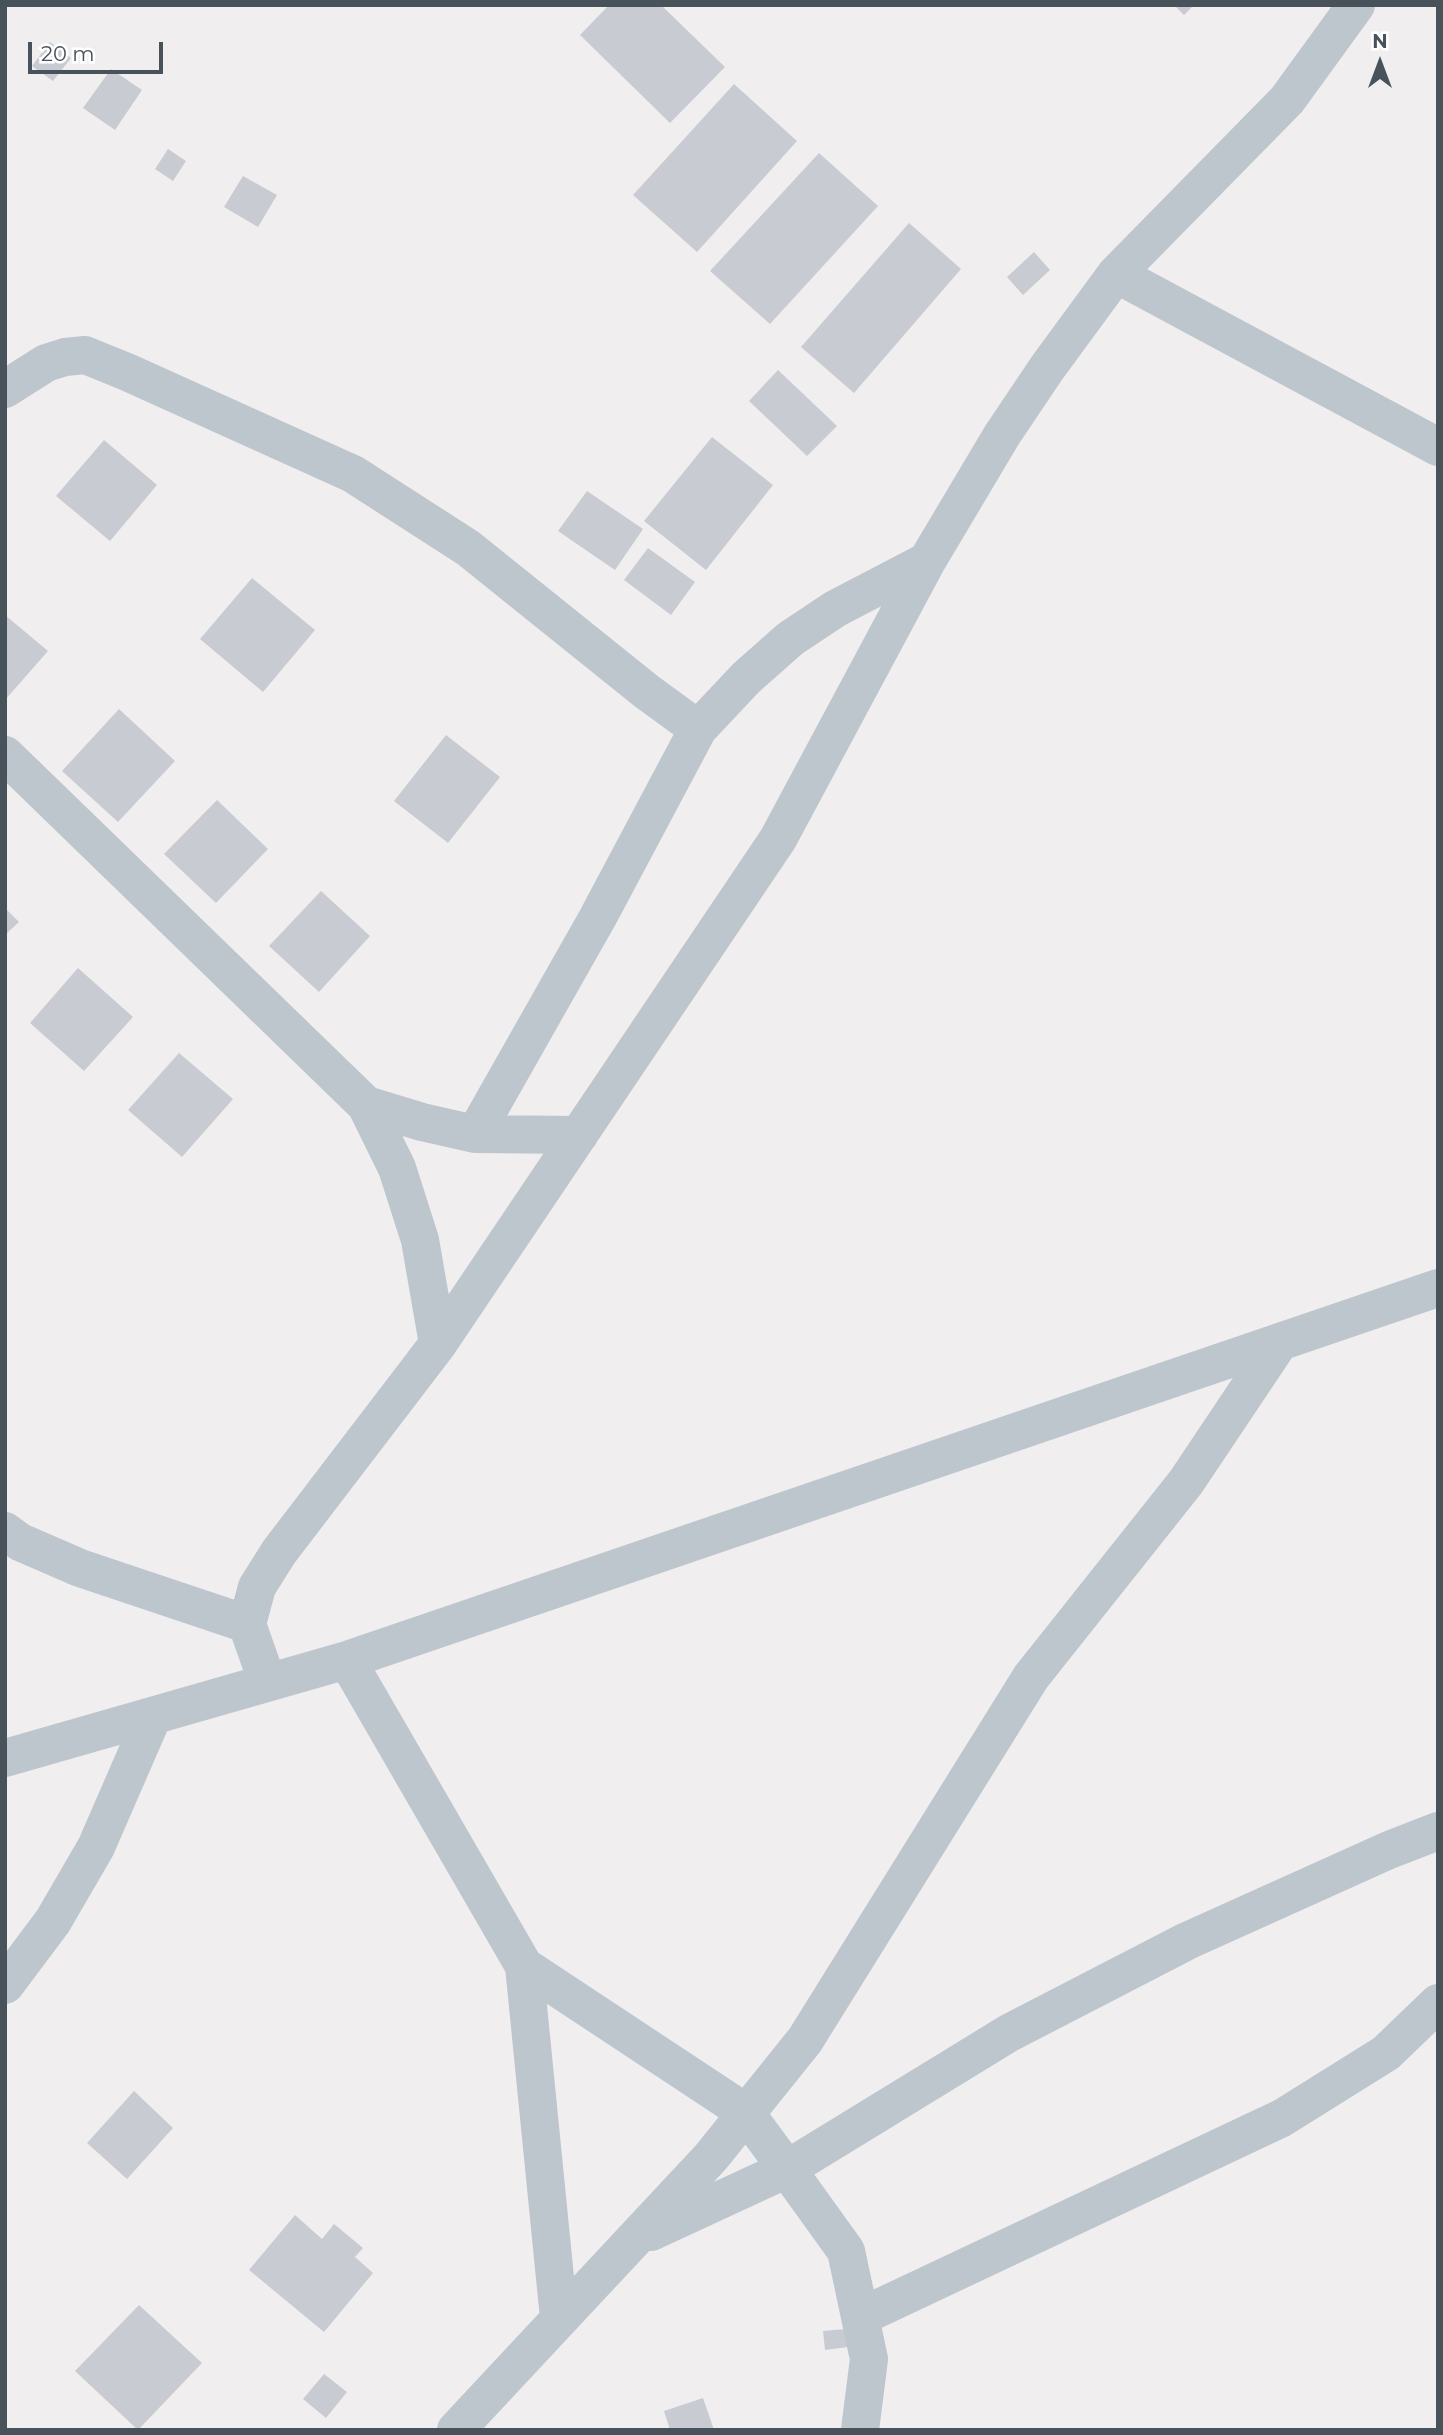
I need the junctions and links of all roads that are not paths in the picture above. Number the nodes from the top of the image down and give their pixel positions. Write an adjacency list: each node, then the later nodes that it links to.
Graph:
1 (1356, 5): 2 (street)
2 (1116, 274): 4 (street); 5 (street)
3 (5, 389): 6 (street)
4 (1438, 447)
5 (927, 561): 6 (street); 10 (street)
6 (698, 729): 9 (street)
7 (5, 755): 8 (street)
8 (366, 1105): 9 (street); 13 (street)
9 (475, 1134): 10 (street)
10 (579, 1135): 13 (street)
11 (1438, 1289): 12 (street)
12 (1279, 1343): 16 (street); 24 (street)
13 (438, 1344): 15 (street)
14 (5, 1531): 15 (street)
15 (247, 1624): 17 (street)
16 (347, 1660): 17 (street); 21 (street)
17 (267, 1681): 18 (street)
18 (153, 1716): 19 (street); 22 (street)
19 (5, 1758)
20 (1438, 1831): 25 (street)
21 (524, 1966): 24 (street); 28 (street)
22 (5, 1985)
23 (1438, 2003): 27 (street)
24 (745, 2112): 25 (street); 26 (street)
25 (787, 2169): 26 (street); 27 (street)
26 (631, 2242): 28 (street)
27 (860, 2316): 30 (street)
28 (559, 2318): 29 (street)
29 (456, 2430)
30 (860, 2430)

